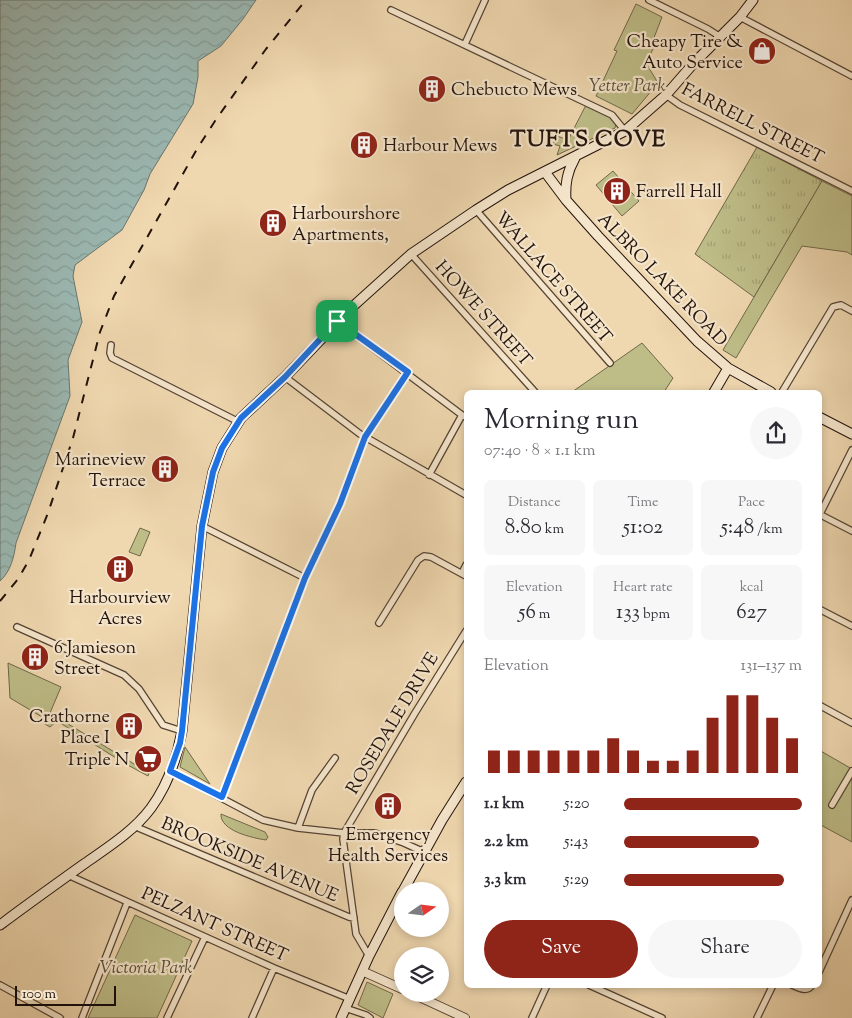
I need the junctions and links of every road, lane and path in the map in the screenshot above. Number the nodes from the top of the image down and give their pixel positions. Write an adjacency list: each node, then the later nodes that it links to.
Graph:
1 (485, 0): 7 (street)
2 (649, 0): 6 (street)
3 (753, 0): 5 (main road)
4 (391, 10): 7 (street)
5 (740, 17): 6 (main road); 8 (street)
6 (720, 36): 9 (main road)
7 (465, 44): 10 (street)
8 (852, 76)
9 (666, 95): 10 (main road); 13 (street, FARRELL STREET)
10 (625, 131): 11 (main road)
11 (575, 158): 12 (main road); 14 (main road)
12 (545, 172): 14 (main road, ALBRO LAKE ROAD); 15 (main road)
13 (852, 191)
14 (566, 200): 21 (main road, ALBRO LAKE ROAD)
15 (476, 210): 16 (main road); 20 (street, WALLACE STREET)
16 (411, 254): 18 (main road); 24 (street, HOWE STREET)
17 (852, 311): 27 (street)
18 (337, 321): 22 (street); 23 (main road)
19 (111, 345): 30 (street)
20 (610, 364)
21 (728, 368): 25 (main road); 26 (main road, ALBRO LAKE ROAD)
22 (408, 372): 28 (street); 32 (street)
23 (285, 377): 30 (main road); 32 (street)
24 (533, 390)
25 (715, 390)
26 (766, 390)
27 (783, 390)
28 (464, 416): 34 (street)
29 (822, 419): 31 (main road)
30 (239, 422): 38 (main road)
31 (852, 434)
32 (365, 437): 34 (street); 41 (street)
33 (852, 450): 36 (street)
34 (429, 475): 35 (street)
35 (464, 494)
36 (822, 508)
37 (822, 516): 39 (street)
38 (202, 526): 41 (street); 49 (main road)
39 (852, 531)
40 (464, 575): 43 (street)
41 (305, 578): 54 (street)
42 (822, 611): 44 (street)
43 (379, 624)
44 (852, 626)
45 (17, 627): 49 (street)
46 (464, 634): 58 (street, ROSEDALE DRIVE)
47 (822, 707): 48 (street)
48 (852, 723)
49 (182, 731): 51 (main road)
50 (335, 758): 57 (street)
51 (170, 771): 54 (street); 56 (main road)
52 (852, 771): 55 (street)
53 (464, 785): 59 (main road)
54 (222, 797): 57 (street)
55 (832, 805)
56 (134, 826): 60 (main road); 65 (street, BROOKSIDE AVENUE)
57 (298, 828): 58 (street)
58 (344, 832): 59 (street); 65 (street)
59 (424, 852): 61 (main road)
60 (68, 875): 63 (street, PELZANT STREET); 66 (main road)
61 (408, 882)
62 (852, 900): 69 (street)
63 (128, 902): 67 (street, PELZANT STREET); 81 (street)
64 (394, 909): 68 (main road)
65 (354, 918): 68 (street)
66 (0, 924)
67 (205, 937): 70 (street, PELZANT STREET); 82 (street)
68 (369, 956): 71 (main road)
69 (822, 965)
70 (274, 968): 77 (street, PELZANT STREET); 83 (street)
71 (362, 971): 73 (street); 77 (main road)
72 (0, 985): 80 (street)
73 (394, 985)
74 (546, 988): 87 (street)
75 (597, 988): 88 (street)
76 (772, 988): 89 (street)
77 (350, 999): 79 (main road)
78 (430, 1002): 86 (street)
79 (345, 1008): 84 (main road); 85 (street)
80 (60, 1018)
81 (82, 1018)
82 (167, 1018)
83 (252, 1018)
84 (341, 1018)
85 (370, 1018)
86 (465, 1018)
87 (532, 1018)
88 (662, 1018)
89 (757, 1018)

